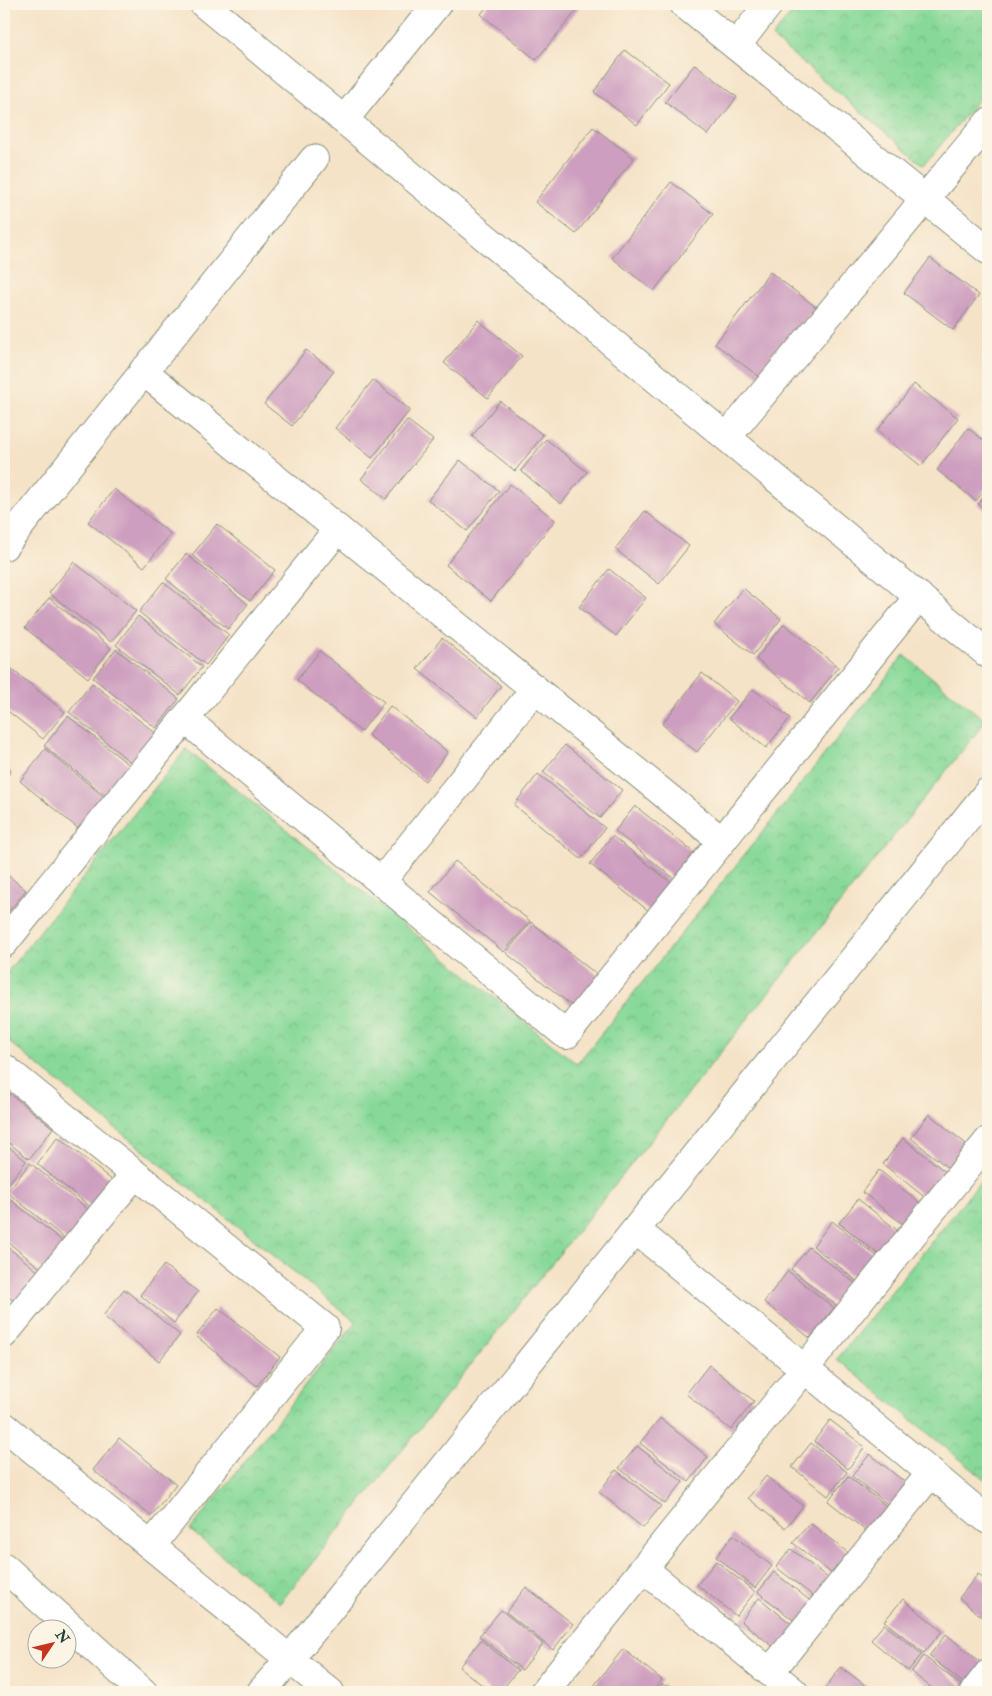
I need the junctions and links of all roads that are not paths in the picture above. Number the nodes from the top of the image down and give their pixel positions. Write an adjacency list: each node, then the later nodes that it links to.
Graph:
1 (204, 4): 6 (street)
2 (437, 4): 6 (street)
3 (684, 4): 5 (street)
4 (769, 4): 5 (street)
5 (736, 46): 9 (street)
6 (344, 120): 12 (street)
7 (988, 123): 9 (street)
8 (314, 159): 11 (street)
9 (925, 199): 10 (street); 12 (street)
10 (988, 250)
11 (143, 371): 13 (street); 14 (street)
12 (727, 437): 15 (street)
13 (338, 529): 17 (street); 18 (street)
14 (4, 546)
15 (919, 596): 16 (street); 20 (street)
16 (988, 654)
17 (535, 689): 20 (street); 21 (street)
18 (184, 719): 21 (street); 22 (street)
19 (988, 792): 26 (street)
20 (722, 841): 21 (street)
21 (381, 882)
22 (4, 943)
23 (4, 1068): 25 (street)
24 (986, 1148): 28 (street)
25 (135, 1174): 27 (street); 32 (street)
26 (636, 1230): 28 (street); 35 (street)
27 (4, 1334)
28 (805, 1369): 30 (street); 34 (street)
29 (4, 1426): 32 (street)
30 (932, 1473): 31 (street); 36 (street)
31 (988, 1520)
32 (151, 1546): 35 (street)
33 (4, 1567): 38 (street)
34 (644, 1569): 36 (street); 41 (street)
35 (289, 1660): 39 (street); 40 (street)
36 (770, 1672): 42 (street)
37 (988, 1674): 43 (street)
38 (143, 1692)
39 (261, 1692)
40 (330, 1692)
41 (544, 1692)
42 (794, 1692)
43 (974, 1692)

